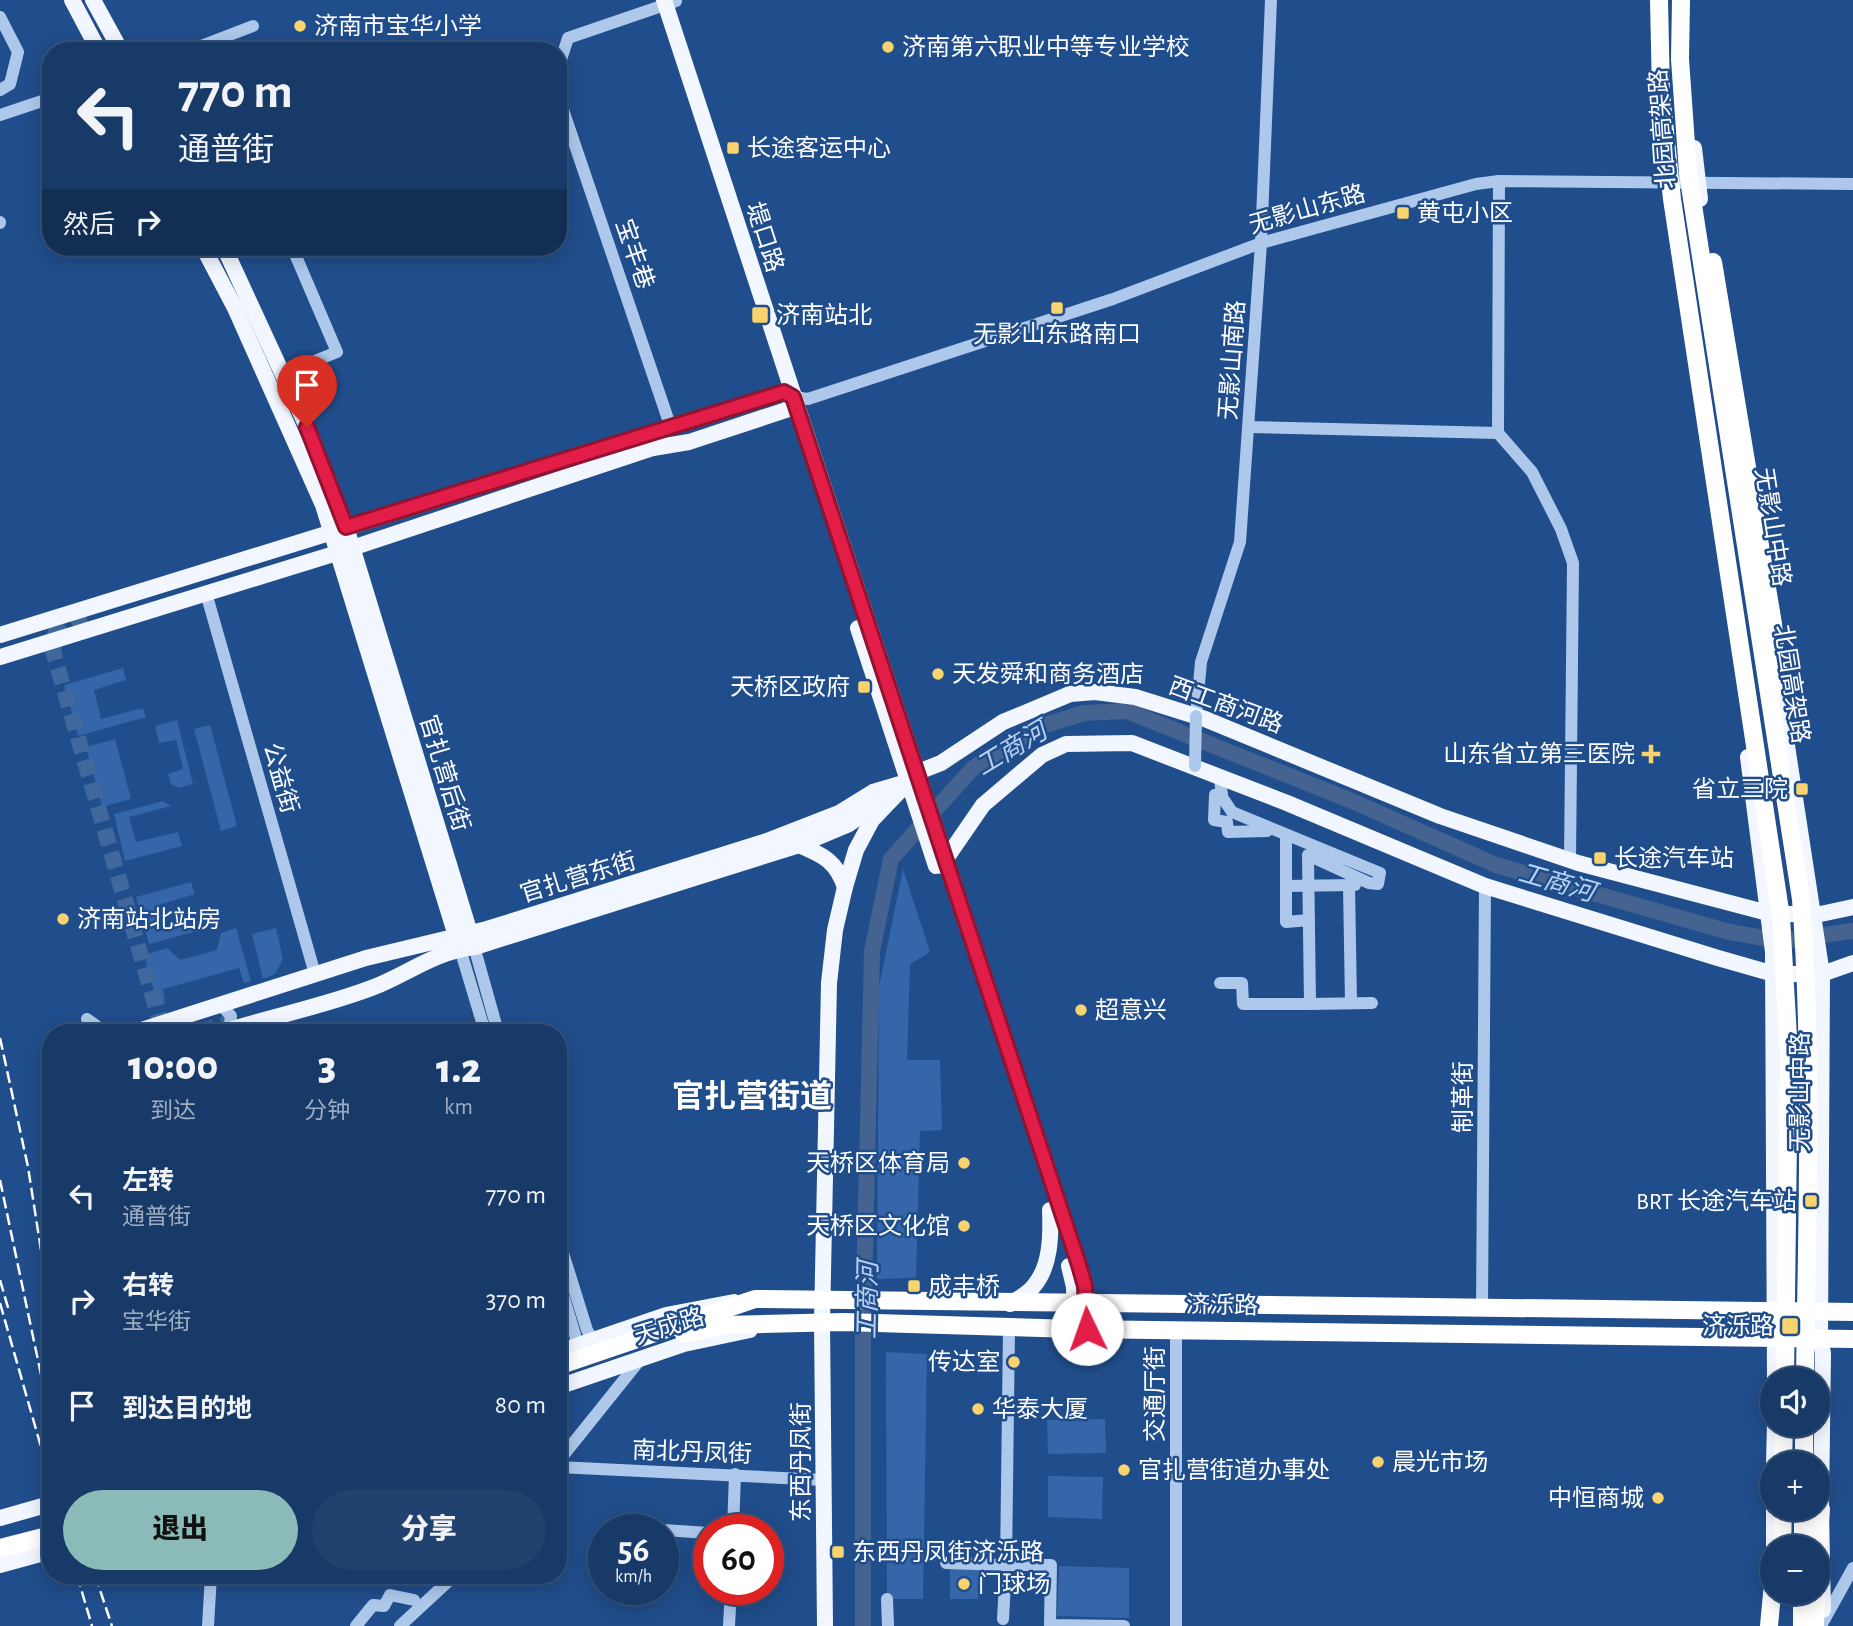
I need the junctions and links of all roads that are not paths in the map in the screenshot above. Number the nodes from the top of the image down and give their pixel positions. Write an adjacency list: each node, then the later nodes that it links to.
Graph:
1 (72, 0): 10 (main road)
2 (93, 0): 11 (main road)
3 (1271, 0): 23 (street, 无影山南路)
4 (1657, 0): 22 (highway, 北园高架路, bridge)
5 (1681, 0): 14 (highway, 北园高架路, bridge)
6 (1686, 0): 20 (main road, 无影山中路)
7 (661, 4): 13 (street); 28 (main road, 堤口路)
8 (0, 17): 15 (street)
9 (253, 26): 12 (street)
10 (94, 42)
11 (116, 42)
12 (211, 42)
13 (567, 42)
14 (1681, 59): 38 (highway, bridge); 102 (highway, 北园高架路, bridge)
15 (0, 90)
16 (42, 101): 17 (street)
17 (0, 115)
18 (567, 122): 30 (street, 宝丰巷)
19 (1499, 181): 22 (street, 无影山东路); 23 (street, 无影山东路); 31 (street)
20 (1698, 183): 21 (street, 无影山东路); 22 (street, 无影山东路); 38 (main road, 无影山中路)
21 (1853, 184)
22 (1667, 191): 40 (highway, bridge); 101 (highway, 北园高架路, bridge)
23 (1261, 243): 28 (street, 无影山东路); 29 (street, 无影山南路)
24 (208, 256): 32 (main road)
25 (228, 256): 27 (main road)
26 (296, 256): 27 (street)
27 (283, 374): 32 (main road)
28 (789, 399): 30 (main road); 34 (main road); 42 (main road, 堤口路)
29 (1249, 427): 31 (street); 39 (street, 无影山南路)
30 (670, 428): 32 (main road)
31 (1498, 433): 47 (street)
32 (339, 529): 33 (main road); 34 (main road, 官扎营后街)
33 (307, 538): 35 (main road); 36 (main road)
34 (345, 550): 35 (main road); 58 (main road, 官扎营后街)
35 (202, 587): 37 (main road); 63 (street, 公益街)
36 (0, 635)
37 (0, 657)
38 (1778, 684): 57 (main road, 无影山中路)
39 (1196, 716): 41 (street, 无影山南路, bridge); 42 (main road, 西工商河路); 47 (main road, 西工商河路)
40 (1744, 722): 55 (main road, 无影山中路)
41 (1195, 766): 43 (main road); 48 (main road)
42 (913, 783): 45 (main road, 官扎营东街); 48 (main road, 堤口路); 52 (main road, 西工商河路); 58 (main road, 官扎营东街)
43 (1221, 786): 44 (street); 44 (street); 53 (main road)
44 (1280, 833): 46 (street); 50 (street)
45 (799, 845): 52 (main road); 58 (main road, 官扎营东街)
46 (1308, 850): 49 (street); 51 (street)
47 (1570, 860): 55 (main road, 西工商河路)
48 (942, 865): 77 (main road, 堤口路); 83 (main road, 堤口路)
49 (1349, 885): 51 (street); 66 (street)
50 (1286, 886): 51 (street); 56 (street)
51 (1309, 886): 56 (street)
52 (845, 887): 80 (main road, 西工商河路)
53 (1485, 887): 62 (main road); 84 (street, 制革街)
54 (1853, 906): 57 (main road, 西工商河路)
55 (1769, 919): 57 (main road, 西工商河路); 62 (main road, 无影山中路)
56 (1309, 920): 68 (street)
57 (1816, 920): 61 (main road, 无影山中路)
58 (465, 941): 60 (main road, 官扎营东街); 63 (main road, 官扎营东街); 75 (street, 官扎营后街); 76 (street, 官扎营后街)
59 (1853, 963): 61 (main road)
60 (415, 965): 65 (main road); 74 (main road, 官扎营东街)
61 (1821, 966): 62 (main road); 86 (main road, 无影山中路)
62 (1773, 969): 85 (main road, 无影山中路)
63 (316, 974): 69 (main road, 官扎营东街)
64 (1220, 983): 68 (street)
65 (324, 995)
66 (1352, 1003): 67 (street); 68 (street)
67 (1372, 1003)
68 (1310, 1004)
69 (222, 1006): 72 (main road, 官扎营东街); 73 (street)
70 (87, 1019): 71 (street)
71 (94, 1024)
72 (162, 1024)
73 (229, 1024)
74 (252, 1024)
75 (483, 1024)
76 (495, 1024)
77 (1050, 1210): 82 (main road); 83 (main road, 堤口路)
78 (567, 1266): 96 (street)
79 (567, 1299): 96 (street)
80 (823, 1299): 81 (highway, 天成路); 82 (highway, 济泺路); 89 (main road, 东西丹凤街)
81 (755, 1300): 96 (main road, 天成路); 99 (highway, 天成路)
82 (1010, 1304): 83 (highway, 济泺路)
83 (1081, 1306): 84 (highway, 济泺路); 91 (main road, 堤口路)
84 (1482, 1308): 85 (highway, 济泺路)
85 (1774, 1310): 86 (highway, 济泺路); 94 (main road, 无影山中路)
86 (1821, 1312): 87 (highway, 济泺路); 93 (main road, 无影山中路)
87 (1853, 1312)
88 (796, 1322): 89 (highway, 天成路); 98 (main road, 天成路); 104 (highway, 天成路)
89 (822, 1322): 90 (highway, 济泺路); 110 (main road, 东西丹凤街)
90 (1009, 1327): 91 (highway, 济泺路); 122 (street)
91 (1081, 1329): 92 (highway, 济泺路)
92 (1176, 1329): 94 (highway, 济泺路); 142 (street, 交通厅街)
93 (1820, 1338): 94 (highway, 济泺路); 95 (highway, 济泺路); 103 (main road); 107 (main road)
94 (1775, 1339): 100 (main road, 无影山中路)
95 (1853, 1339)
96 (586, 1342): 97 (main road, 天成路)
97 (567, 1349)
98 (639, 1361): 105 (main road, 天成路); 106 (street)
99 (567, 1363)
100 (1775, 1367)
101 (1785, 1367)
102 (1805, 1367)
103 (1813, 1367)
104 (567, 1373)
105 (567, 1384)
106 (567, 1451)
107 (1816, 1451)
108 (567, 1467): 109 (street, 南北丹凤街)
109 (735, 1474): 110 (street, 南北丹凤街); 112 (street)
110 (823, 1480): 139 (main road, 东西丹凤街)
111 (42, 1506): 113 (main road)
112 (734, 1514)
113 (0, 1518)
114 (1813, 1521): 134 (main road)
115 (42, 1527): 117 (highway)
116 (42, 1537): 118 (highway)
117 (0, 1538)
118 (0, 1548)
119 (42, 1553): 121 (main road)
120 (946, 1563): 122 (street)
121 (0, 1565)
122 (1006, 1565): 133 (street); 141 (street)
123 (1853, 1568): 134 (street)
124 (210, 1584): 135 (street)
125 (445, 1584): 137 (street)
126 (887, 1599): 140 (street)
127 (414, 1600): 136 (street)
128 (730, 1605): 138 (street)
129 (1774, 1605): 143 (highway)
130 (1777, 1605): 144 (highway)
131 (1802, 1605): 145 (highway)
132 (1816, 1605): 134 (highway)
133 (1003, 1619)
134 (1818, 1625)
135 (208, 1626)
136 (356, 1626)
137 (400, 1626)
138 (729, 1626)
139 (825, 1626)
140 (888, 1626)
141 (1124, 1626)
142 (1176, 1626)
143 (1769, 1626)
144 (1780, 1626)
145 (1802, 1626)

